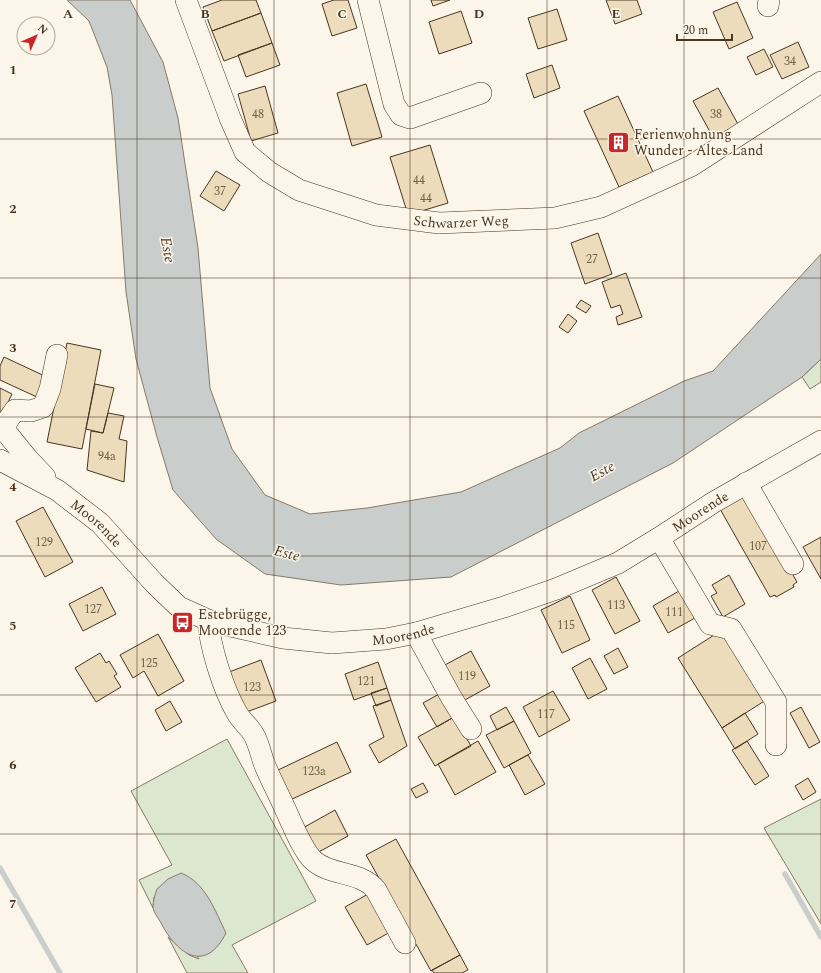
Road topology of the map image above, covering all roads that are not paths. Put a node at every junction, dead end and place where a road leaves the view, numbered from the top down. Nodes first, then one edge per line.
1 (186, 0) edge
2 (368, 0) edge
3 (821, 82) edge
4 (481, 93) dead end
5 (57, 355) dead end
6 (821, 441) edge
7 (0, 460) edge
8 (746, 484) junction
9 (58, 490) junction
10 (659, 538) junction
11 (793, 564) dead end
12 (208, 620) junction
13 (416, 633) junction
14 (471, 729) dead end
15 (776, 744) dead end
16 (405, 943) dead end

1 - 3 street, Schwarzer Weg
2 - 4 street
5 - 9 street
6 - 8 street, Moorende
7 - 9 street, Moorende
8 - 10 street, Moorende
8 - 11 street
9 - 12 street, Moorende
10 - 13 street, Moorende
10 - 15 street
12 - 13 street, Moorende
12 - 16 street
13 - 14 street

